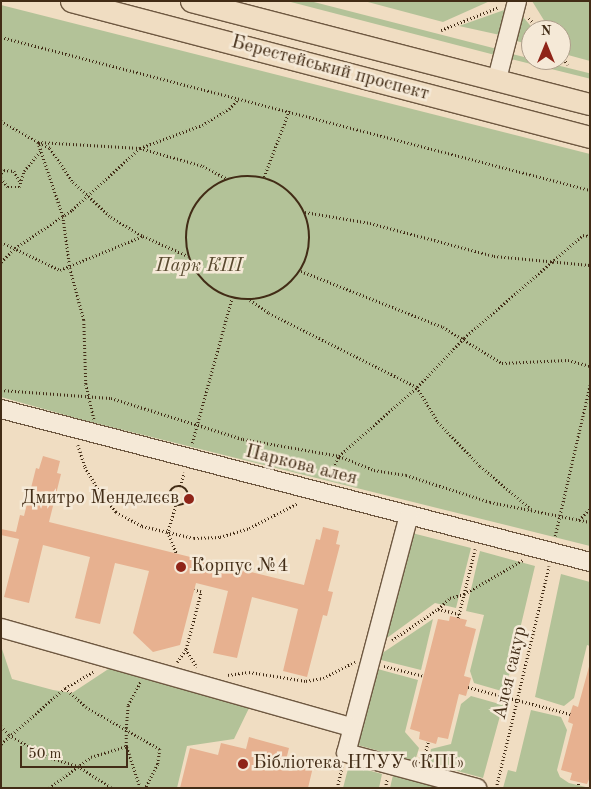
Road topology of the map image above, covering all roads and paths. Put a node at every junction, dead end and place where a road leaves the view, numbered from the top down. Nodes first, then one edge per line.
1 (71, 1) edge
2 (191, 1) edge
3 (517, 2) edge
4 (441, 30) dead end
5 (1, 36) edge
6 (497, 79) junction
7 (239, 98) junction
8 (590, 104) edge
9 (289, 111) junction
10 (1, 121) edge
11 (1, 125) edge
12 (8, 125) junction
13 (590, 137) edge
14 (38, 142) junction
15 (140, 148) junction
16 (41, 150) junction
17 (1, 173) edge
18 (264, 177) junction
19 (1, 178) edge
20 (227, 179) junction
21 (21, 183) junction
22 (590, 190) edge
23 (87, 196) junction
24 (305, 212) junction
25 (63, 216) junction
26 (143, 236) junction
27 (590, 236) edge
28 (1, 242) edge
29 (16, 248) junction
30 (188, 256) junction
31 (1, 262) edge
32 (551, 262) junction
33 (590, 265) edge
34 (70, 268) junction
35 (301, 271) junction
36 (232, 298) junction
37 (250, 300) junction
38 (464, 338) junction
39 (590, 366) edge
40 (590, 384) edge
41 (417, 387) junction
42 (1, 390) edge
43 (91, 396) junction
44 (1, 409) edge
45 (198, 424) junction
46 (90, 429) junction
47 (194, 437) dead end
48 (339, 456) junction
49 (317, 492) junction
50 (176, 506) junction
51 (590, 508) edge
52 (531, 510) junction
53 (409, 515) junction
54 (558, 518) junction
55 (579, 520) junction
56 (590, 522) edge
57 (168, 532) junction
58 (556, 532) dead end
59 (476, 545) dead end
60 (177, 554) dead end
61 (526, 558) dead end
62 (590, 562) edge
63 (549, 564) dead end
64 (194, 590) dead end
65 (464, 594) junction
66 (438, 609) junction
67 (459, 614) junction
68 (458, 618) dead end
69 (1, 628) edge
70 (388, 643) dead end
71 (120, 661) junction
72 (346, 666) dead end
73 (382, 666) dead end
74 (149, 669) junction
75 (222, 675) dead end
76 (424, 676) dead end
77 (468, 687) dead end
78 (65, 688) junction
79 (520, 701) junction
80 (570, 714) dead end
81 (1, 726) edge
82 (126, 728) junction
83 (352, 728) junction
84 (9, 735) junction
85 (1, 744) edge
86 (126, 746) junction
87 (346, 753) junction
88 (78, 766) junction
89 (579, 782) dead end
90 (386, 784) dead end
91 (49, 788) edge
92 (112, 788) edge
93 (140, 788) edge
94 (146, 788) edge
95 (336, 788) edge
96 (390, 788) edge
97 (477, 788) edge
98 (496, 788) edge
99 (577, 788) edge

1 - 13 main road, Берестейський проспект
2 - 6 main road, Берестейський проспект
3 - 4 path
3 - 6 street
5 - 7 path
6 - 8 main road, Берестейський проспект
7 - 9 path
7 - 15 path
9 - 18 path
9 - 22 path
10 - 12 path
11 - 12 path
12 - 14 path
14 - 15 path
14 - 16 path
14 - 23 path
15 - 20 path
15 - 23 path
16 - 21 path
16 - 25 path
17 - 21 path
18 - 20 path
18 - 24 path
19 - 21 path
20 - 30 path
23 - 25 path
23 - 26 path
24 - 32 path
24 - 35 path
25 - 29 path
25 - 34 path
26 - 30 path
26 - 34 path
27 - 32 path
28 - 29 path
29 - 31 path
29 - 34 path
30 - 36 path
32 - 33 path
32 - 38 path
34 - 43 path
35 - 37 path
35 - 38 path
36 - 37 path
36 - 45 path
37 - 41 path
38 - 39 path
38 - 41 path
40 - 54 path
41 - 48 path
41 - 52 path
42 - 43 path
43 - 45 path
43 - 46 path
44 - 46 street, Паркова алея
45 - 47 path
45 - 48 path
46 - 49 street, Паркова алея
46 - 57 path
48 - 49 path
48 - 52 path
49 - 53 street, Паркова алея
49 - 57 path
50 - 50 path
50 - 57 path
51 - 55 path
52 - 54 path
53 - 62 street, Паркова алея
53 - 83 street
54 - 55 path
54 - 58 path
55 - 56 path
57 - 60 path
59 - 65 path
61 - 65 path
63 - 79 path, Алея сакур
64 - 74 path
65 - 66 path
65 - 67 path
66 - 67 path
66 - 70 path
67 - 68 path
69 - 71 street
71 - 74 street
71 - 78 path
72 - 75 path
73 - 76 path
74 - 82 path
74 - 83 street
77 - 79 path
78 - 82 path
78 - 84 path
79 - 80 path
79 - 98 path, Алея сакур
81 - 84 path
82 - 86 path
82 - 94 path
83 - 87 street
84 - 85 path
84 - 88 path
86 - 88 path
86 - 93 path
87 - 95 path
87 - 97 street
88 - 91 path
88 - 92 path
89 - 99 path
90 - 96 path

